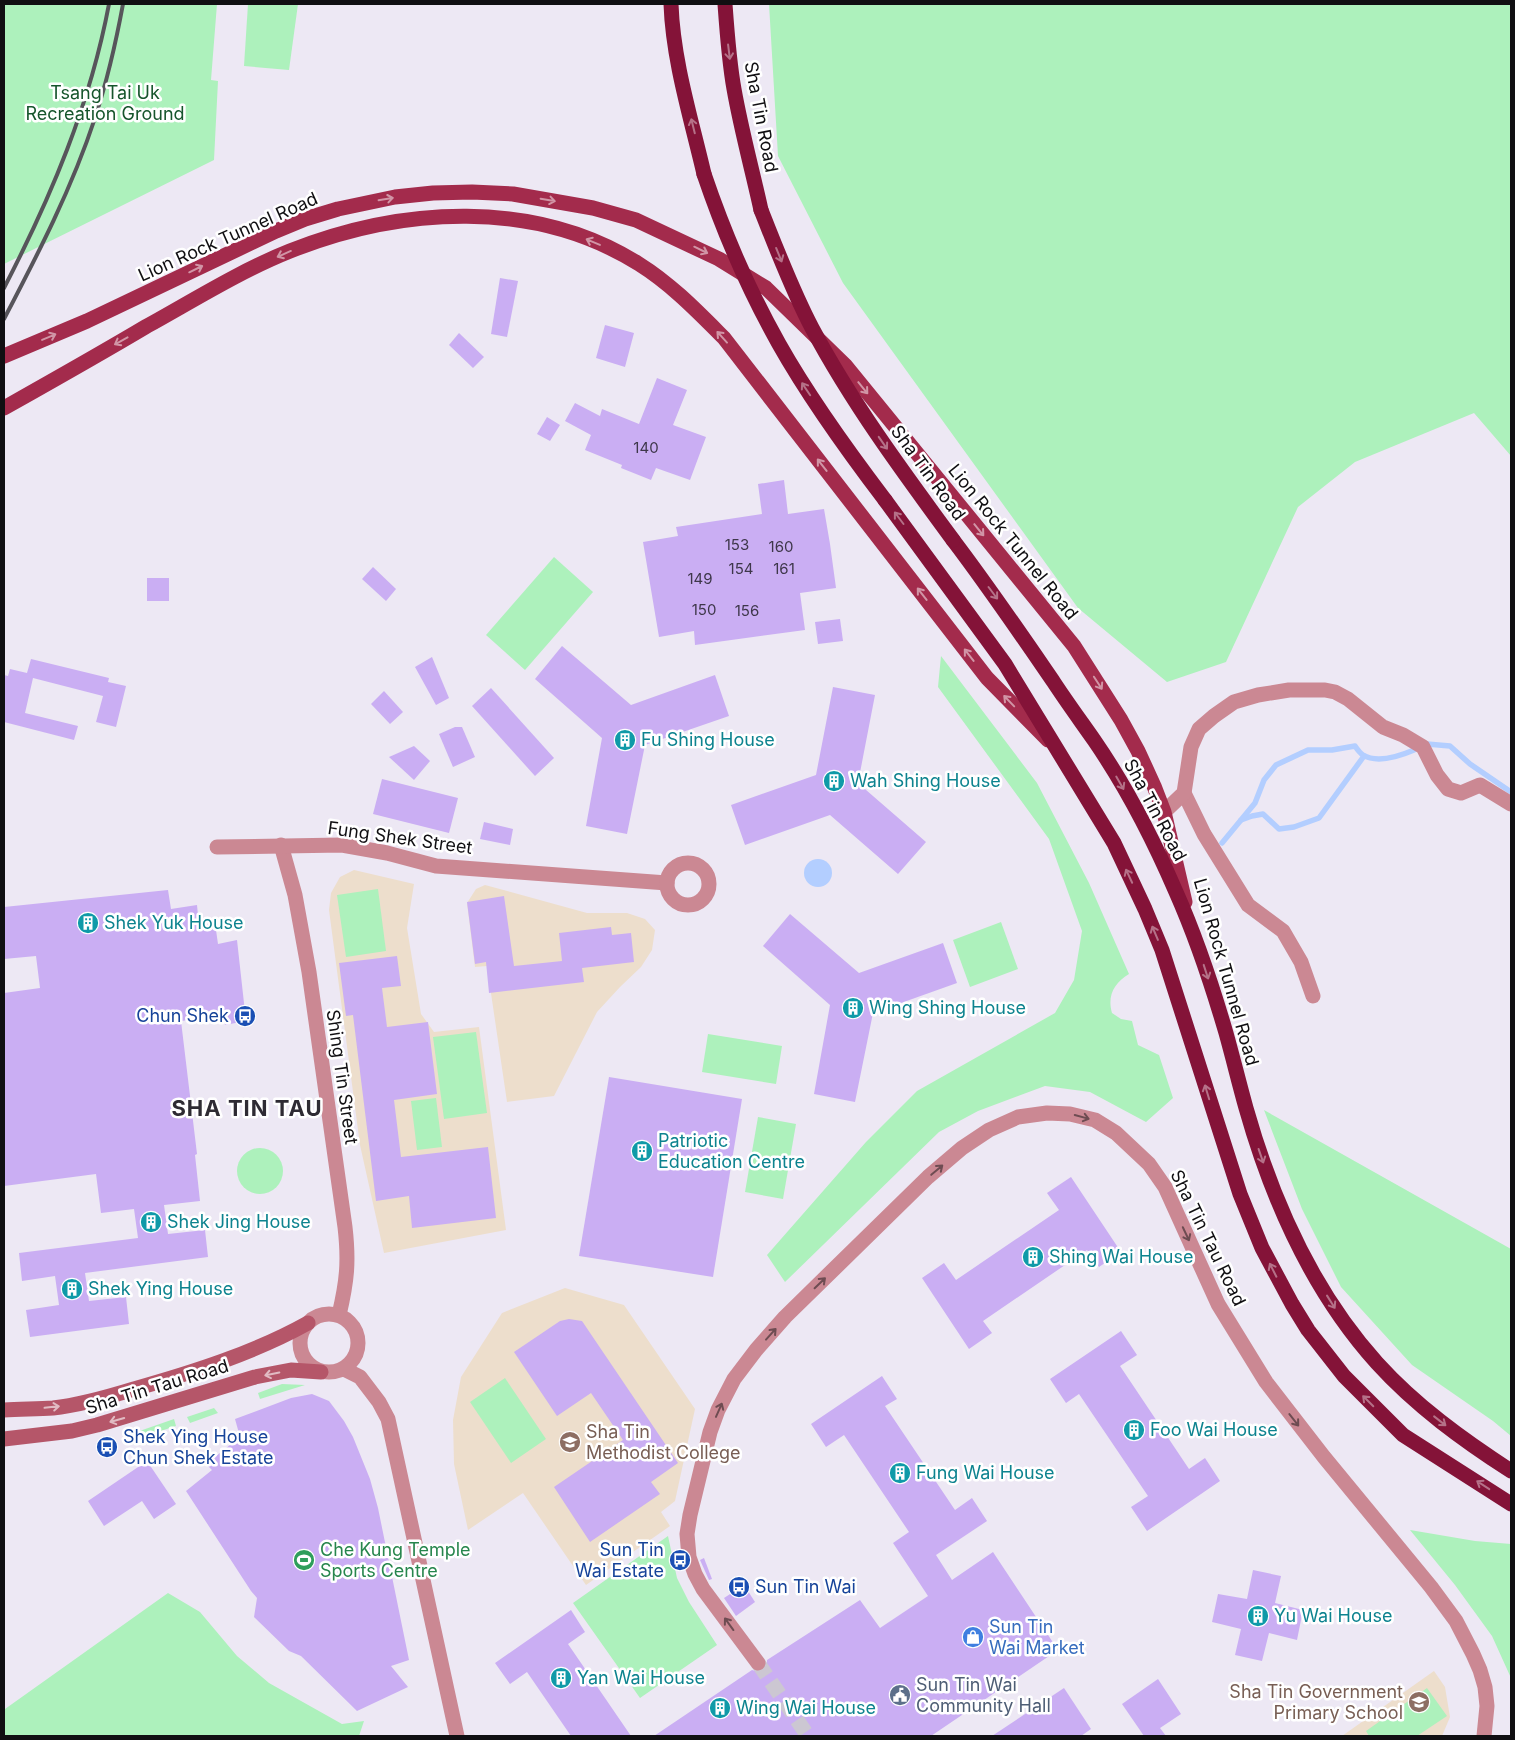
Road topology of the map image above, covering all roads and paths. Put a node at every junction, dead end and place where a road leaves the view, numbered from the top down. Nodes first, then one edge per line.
1 (671, 4) edge
2 (725, 4) edge
3 (4, 356) edge
4 (4, 408) edge
5 (1056, 749) junction
6 (1184, 793) junction
7 (1511, 804) edge
8 (1164, 812) junction
9 (282, 845) junction
10 (218, 847) dead end
11 (667, 883) dead end
12 (1190, 926) junction
13 (1313, 996) dead end
14 (338, 1315) junction
15 (308, 1323) junction
16 (344, 1369) junction
17 (321, 1372) junction
18 (4, 1410) edge
19 (4, 1439) edge
20 (1511, 1471) edge
21 (1511, 1504) edge
22 (758, 1663) tunnel mouth
23 (457, 1736) edge
24 (1484, 1736) edge

5 -> 1 highway, bridge
2 -> 12 highway, Sha Tin Road, bridge
3 -> 8 main road, Lion Rock Tunnel Road
5 -> 4 main road
21 -> 5 highway
6 - 7 street
6 - 8 street
6 - 13 street
8 - 12 main road, Lion Rock Tunnel Road
9 - 10 street, Fung Shek Street
9 - 11 street, Fung Shek Street
9 - 14 street, Shing Tin Street
12 -> 20 highway, Lion Rock Tunnel Road
14 - 15 street, Sha Tin Tau Road
14 - 16 street
15 - 17 street
18 -> 15 street, Sha Tin Tau Road
16 - 17 street, Sha Tin Tau Road
16 - 23 street
17 -> 19 street, Sha Tin Tau Road
22 -> 24 street, Sha Tin Tau Road

